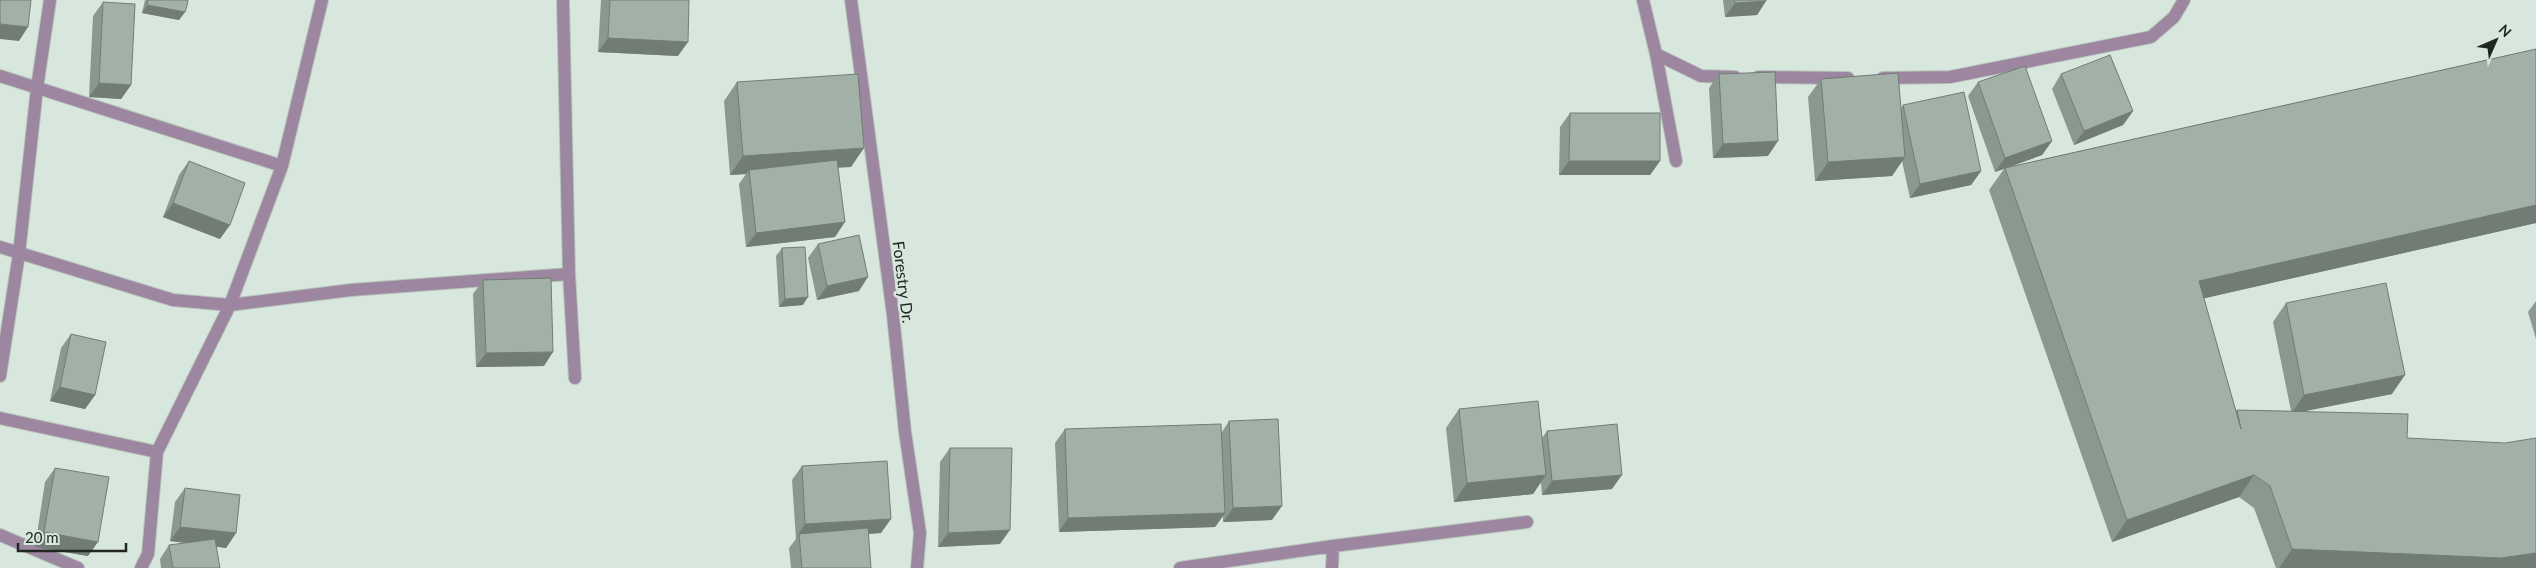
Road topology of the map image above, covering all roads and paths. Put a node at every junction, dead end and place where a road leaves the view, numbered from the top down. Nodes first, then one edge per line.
1 (50, 0) edge
2 (322, 0) edge
3 (563, 0) edge
4 (851, 0) edge
5 (1643, 0) edge
6 (2184, 0) edge
7 (1656, 54) junction
8 (0, 76) edge
9 (37, 88) junction
10 (1676, 161) dead end
11 (282, 166) junction
12 (0, 248) edge
13 (20, 254) junction
14 (569, 274) junction
15 (230, 305) junction
16 (0, 376) edge
17 (575, 378) dead end
18 (0, 418) edge
19 (157, 452) junction
20 (1527, 522) dead end
21 (0, 535) edge
22 (1333, 546) junction
23 (78, 568) edge
24 (142, 568) edge
25 (917, 568) edge
26 (1180, 568) edge
27 (1332, 568) edge

1 - 9 street
2 - 11 street
3 - 14 street
4 - 25 street, Forestry Dr.
5 - 7 street
6 - 7 street
7 - 10 street
8 - 9 street
9 - 11 street
9 - 13 street
11 - 15 street
12 - 13 street
13 - 15 street
13 - 16 street
14 - 15 street
14 - 17 street
15 - 19 street
18 - 19 street
19 - 24 street
20 - 22 street
21 - 23 street
22 - 26 street
22 - 27 street

